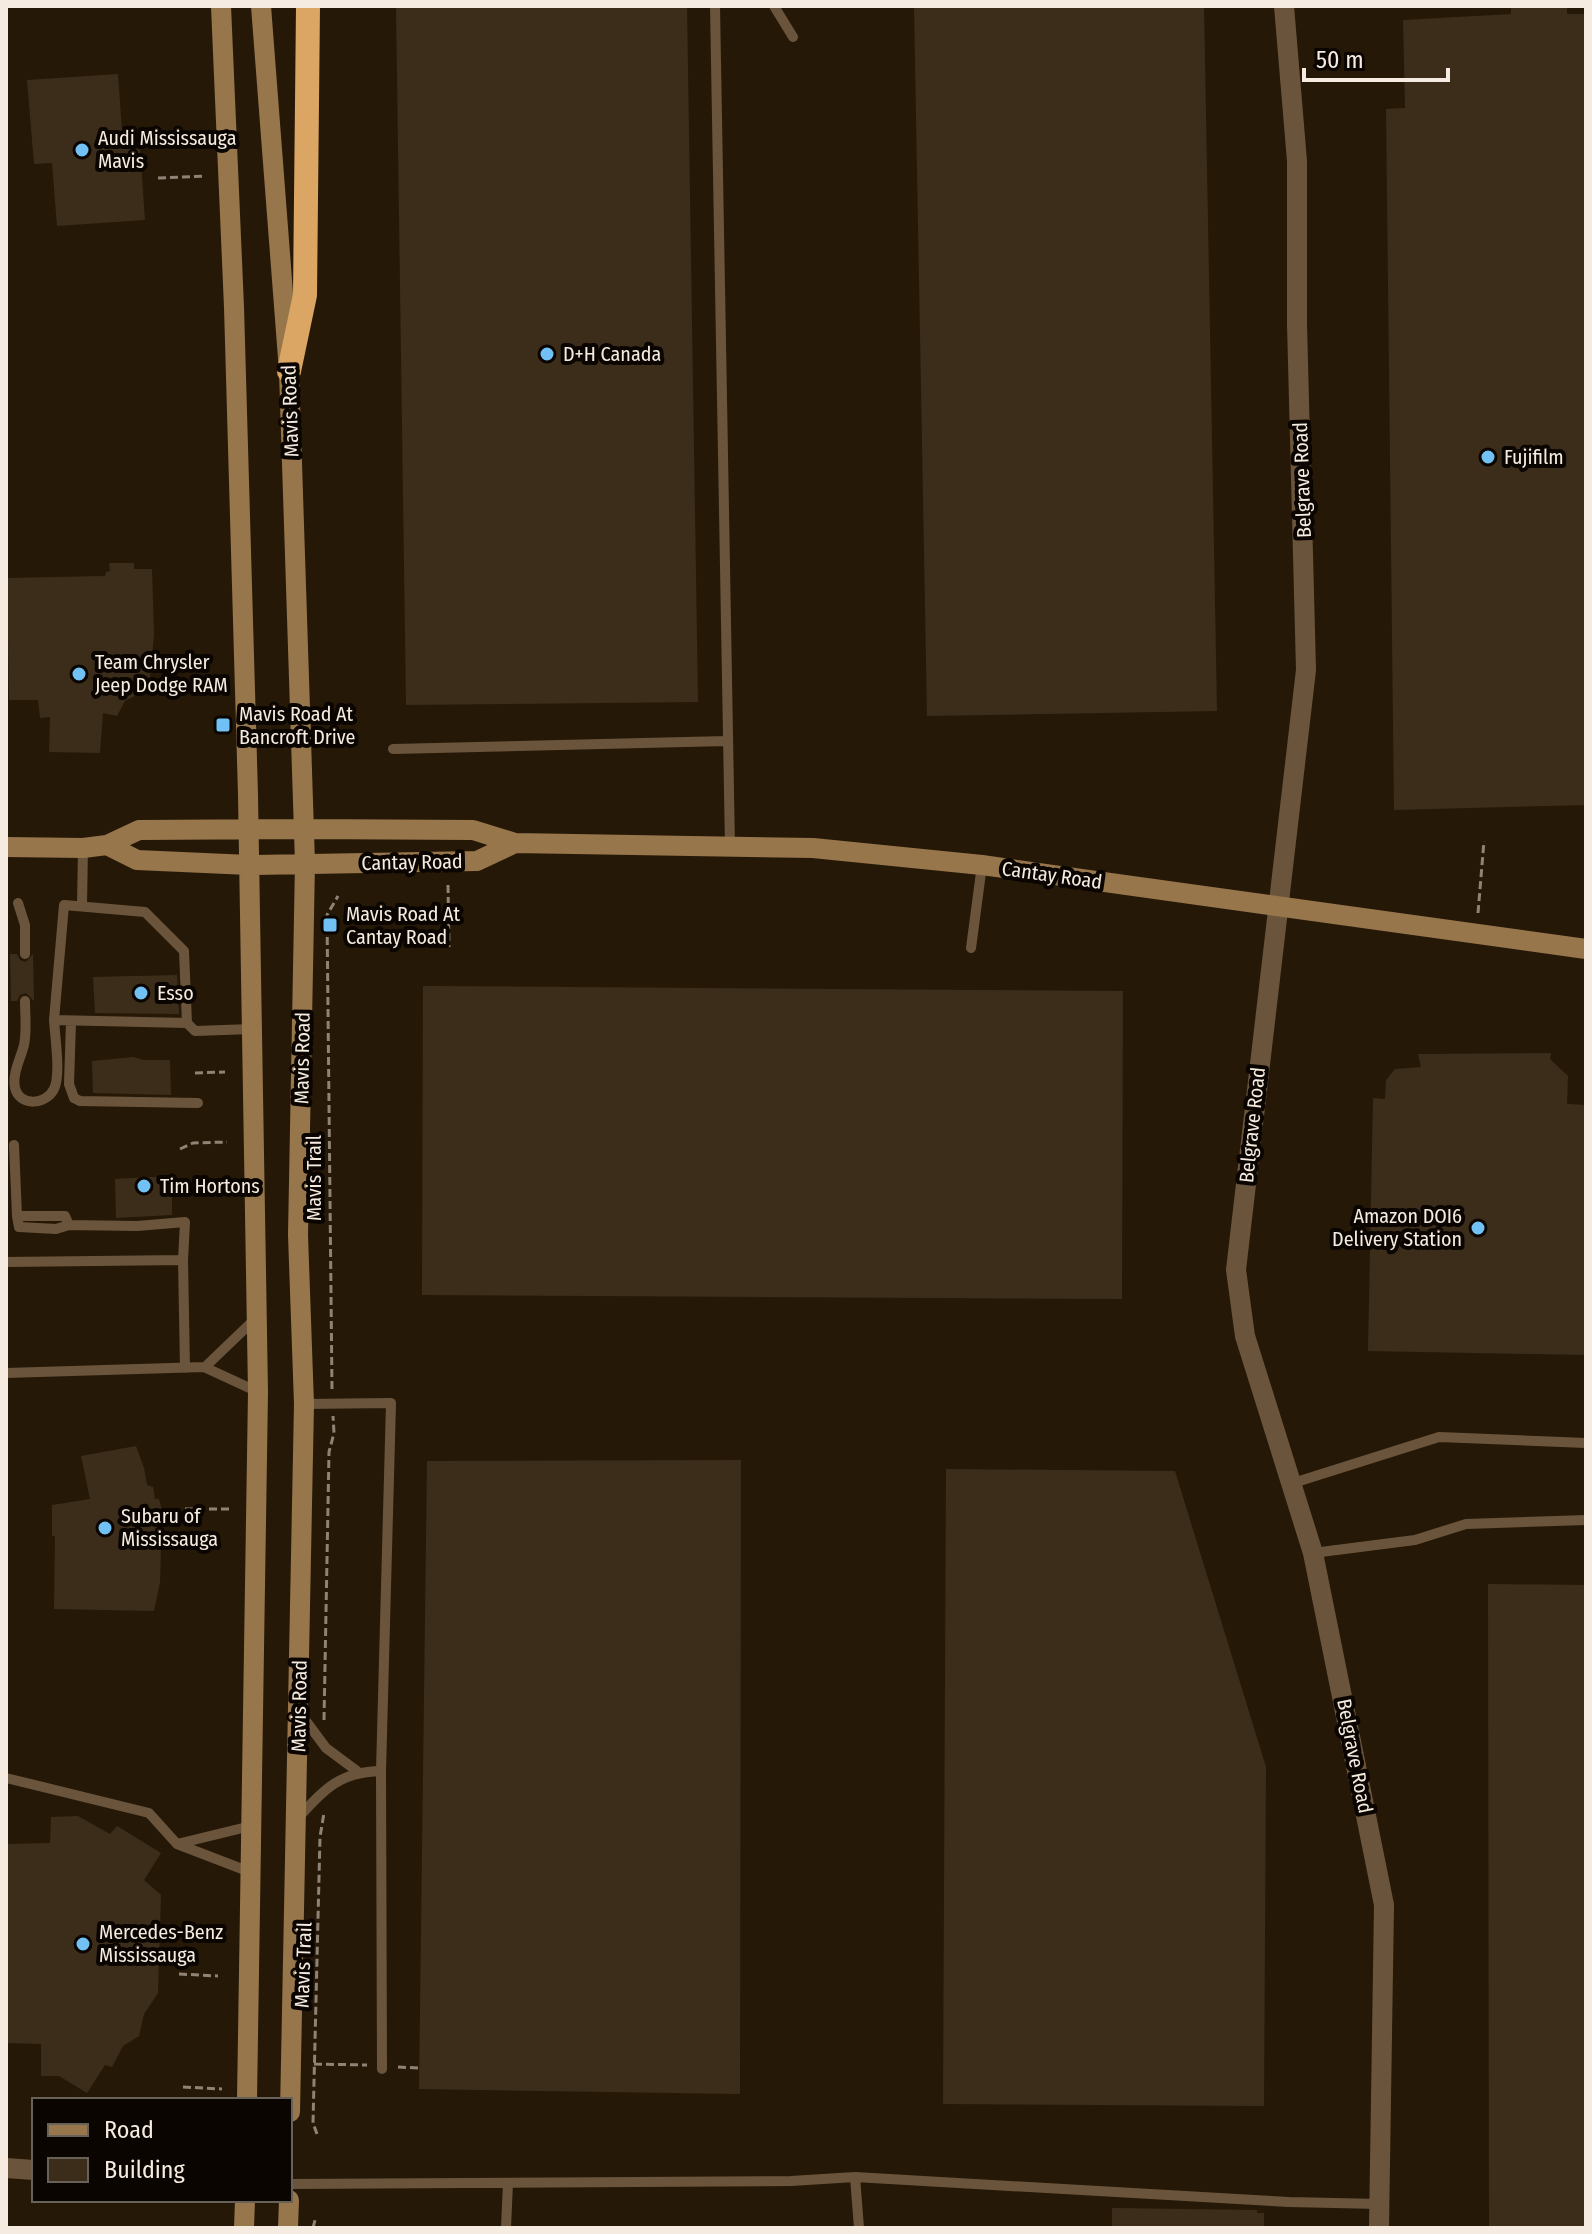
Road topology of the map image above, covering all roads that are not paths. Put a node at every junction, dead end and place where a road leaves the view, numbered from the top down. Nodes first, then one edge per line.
1 (221, 6) edge
2 (261, 6) edge
3 (308, 6) edge
4 (715, 6) edge
5 (774, 6) edge
6 (1284, 6) edge
7 (793, 37) dead end
8 (289, 371) junction
9 (727, 741) junction
10 (393, 749) dead end
11 (304, 829) junction
12 (249, 831) junction
13 (515, 843) junction
14 (107, 845) junction
15 (6, 847) edge
16 (730, 847) junction
17 (83, 848) junction
18 (305, 863) junction
19 (249, 865) junction
20 (982, 865) junction
21 (18, 903) dead end
22 (82, 906) junction
23 (1276, 907) junction
24 (971, 948) dead end
25 (1586, 949) edge
26 (25, 954) dead end
27 (25, 1001) dead end
28 (54, 1020) junction
29 (71, 1022) junction
30 (187, 1023) junction
31 (252, 1029) junction
32 (198, 1103) dead end
33 (14, 1145) dead end
34 (183, 1260) junction
35 (6, 1262) edge
36 (257, 1317) junction
37 (205, 1367) junction
38 (185, 1368) junction
39 (6, 1373) edge
40 (258, 1392) junction
41 (304, 1404) junction
42 (1586, 1443) edge
43 (1290, 1484) junction
44 (1586, 1520) edge
45 (1313, 1553) junction
46 (299, 1713) junction
47 (357, 1771) junction
48 (381, 1771) junction
49 (6, 1778) edge
50 (297, 1819) junction
51 (251, 1826) junction
52 (177, 1844) junction
53 (250, 1872) junction
54 (382, 2069) dead end
55 (247, 2098) edge
56 (290, 2098) edge
57 (6, 2168) edge
58 (32, 2170) edge
59 (855, 2177) junction
60 (508, 2183) junction
61 (292, 2184) edge
62 (245, 2202) edge
63 (289, 2202) edge
64 (1380, 2204) junction
65 (244, 2228) edge
66 (288, 2228) edge
67 (506, 2228) edge
68 (859, 2228) edge
69 (1379, 2228) edge

1 - 12 main road
2 - 8 main road, Mavis Road
3 - 8 highway
4 - 9 lane
5 - 7 lane
6 - 23 street, Belgrave Road
8 - 11 main road, Mavis Road
9 - 10 lane
9 - 16 lane
11 - 12 main road, Cantay Road
11 - 13 main road, Cantay Road
11 - 18 main road, Mavis Road
12 - 14 main road, Cantay Road
12 - 19 main road
13 - 16 main road, Cantay Road
13 - 18 main road, Cantay Road
14 - 17 main road
14 - 19 main road, Cantay Road
15 - 17 main road
16 - 20 main road, Cantay Road
17 - 22 lane
18 - 19 main road, Cantay Road
18 - 41 main road, Mavis Road
19 - 31 main road
20 - 23 main road, Cantay Road
20 - 24 lane
21 - 26 lane
22 - 28 lane
22 - 30 lane
23 - 25 main road, Cantay Road
23 - 43 street, Belgrave Road
27 - 28 lane
28 - 29 lane
29 - 30 lane
29 - 32 lane
30 - 31 lane
31 - 36 main road
33 - 34 lane
34 - 35 lane
34 - 38 lane
36 - 37 lane
36 - 40 main road
37 - 38 lane
37 - 40 lane
38 - 39 lane
40 - 51 main road
41 - 46 main road, Mavis Road
41 - 48 lane
42 - 43 lane
43 - 45 street, Belgrave Road
44 - 45 lane
45 - 64 street, Belgrave Road
46 - 47 lane
46 - 50 main road, Mavis Road
47 - 48 lane
47 - 50 lane
48 - 54 lane
49 - 52 lane
50 - 56 main road, Mavis Road
51 - 52 lane
51 - 53 main road
52 - 53 lane
53 - 55 main road
57 - 58 street
59 - 60 lane
59 - 64 lane
59 - 68 lane
60 - 61 lane
60 - 67 lane
62 - 65 main road
63 - 66 main road
64 - 69 street, Belgrave Road

